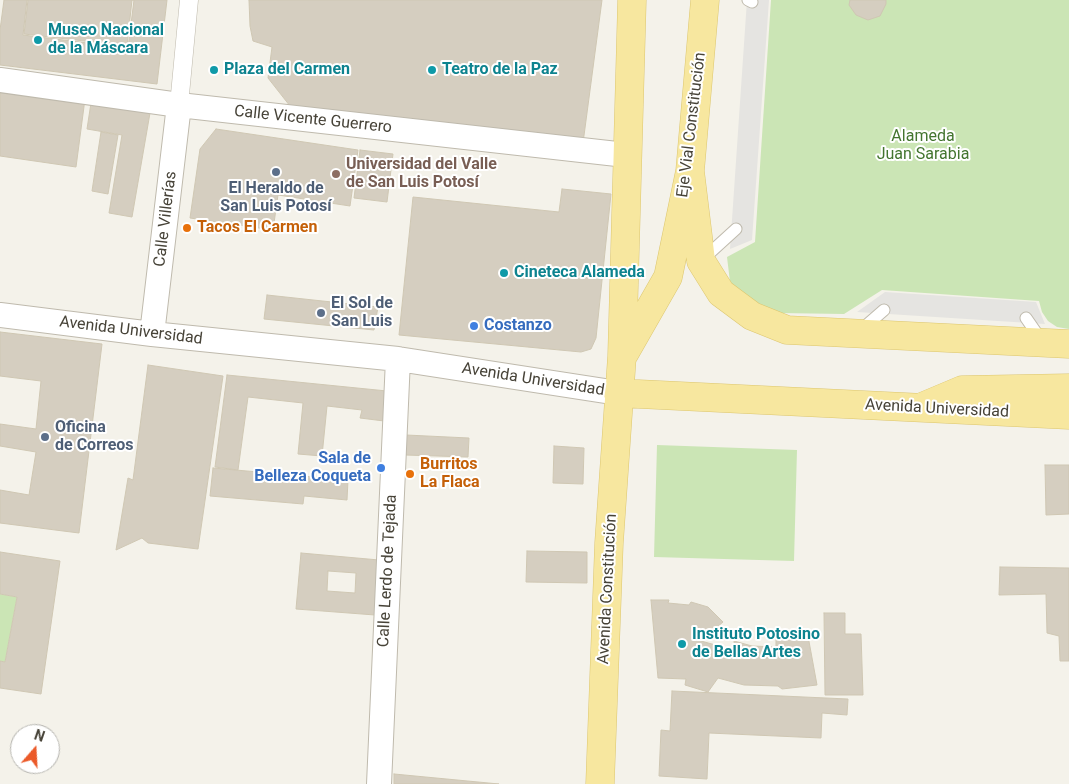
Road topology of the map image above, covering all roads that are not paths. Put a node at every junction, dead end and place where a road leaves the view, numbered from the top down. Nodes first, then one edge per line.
1 (189, 0) edge
2 (632, 0) edge
3 (705, 0) edge
4 (0, 80) edge
5 (179, 104) junction
6 (626, 155) junction
7 (690, 171) junction
8 (736, 229) dead end
9 (701, 261) junction
10 (884, 310) dead end
11 (0, 315) edge
12 (1026, 318) dead end
13 (858, 333) junction
14 (152, 334) junction
15 (1056, 344) edge
16 (622, 356) junction
17 (398, 359) junction
18 (1069, 388) edge
19 (618, 393) junction
20 (916, 409) junction
21 (1069, 415) edge
22 (379, 784) edge
23 (600, 784) edge

1 - 5 street
2 - 6 main road, Eje Vial Constitución
3 - 7 main road, Eje Vial Constitución
4 - 5 street, Calle Vicente Guerrero
5 - 6 street, Calle Vicente Guerrero
5 - 14 street, Calle Villerías
6 - 16 main road, Eje Vial Constitución
7 - 9 main road
7 - 16 main road, Eje Vial Constitución
8 - 9 lane
9 - 13 main road
10 - 13 lane
11 - 14 street, Avenida Universidad
12 - 15 lane
13 - 15 main road
14 - 17 street, Avenida Universidad
16 - 19 main road, Eje Vial Constitución
17 - 19 street, Avenida Universidad
17 - 22 street, Calle Lerdo de Tejada
18 - 20 main road
19 - 20 main road, Avenida Universidad
19 - 23 main road, Avenida Constitución
20 - 21 main road, Avenida Universidad

